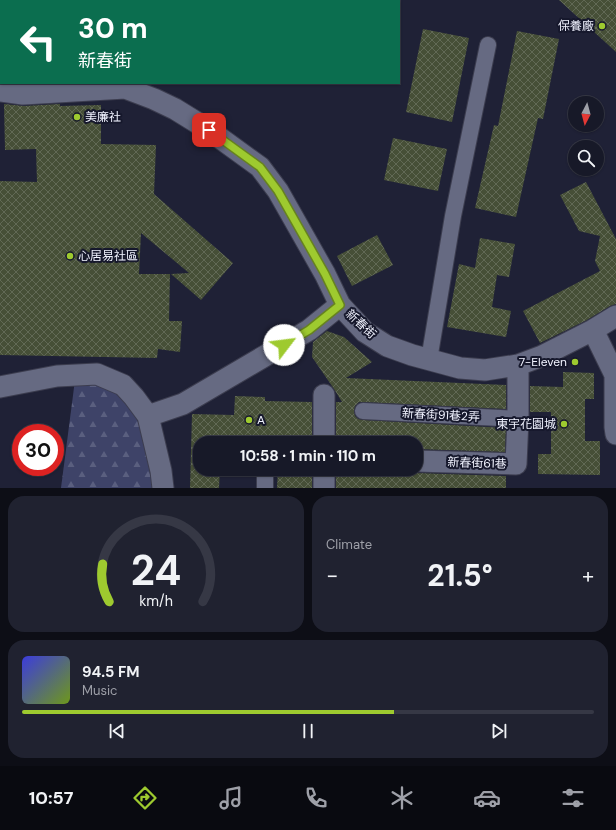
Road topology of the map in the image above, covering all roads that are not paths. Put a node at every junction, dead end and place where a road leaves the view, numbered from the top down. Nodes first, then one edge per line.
1 (488, 45) dead end
2 (127, 86) edge
3 (0, 91) edge
4 (340, 305) junction
5 (616, 316) edge
6 (593, 330) junction
7 (429, 360) junction
8 (518, 365) junction
9 (0, 387) edge
10 (324, 395) dead end
11 (363, 411) dead end
12 (148, 416) junction
13 (518, 419) junction
14 (616, 434) edge
15 (324, 436) edge
16 (423, 461) edge
17 (265, 476) edge
18 (324, 476) edge
19 (163, 488) edge
20 (265, 488) edge
21 (324, 488) edge

1 - 7 street
2 - 3 street, 新春街
2 - 4 street, 新春街
4 - 7 street, 新春街
4 - 12 street
5 - 6 street, 新春街
6 - 8 street, 新春街
6 - 14 street
7 - 8 street, 新春街
8 - 13 street
9 - 12 street
10 - 15 street
11 - 13 street, 新春街91巷2弄
12 - 19 street
13 - 16 street, 新春街61巷
17 - 20 street
18 - 21 street

